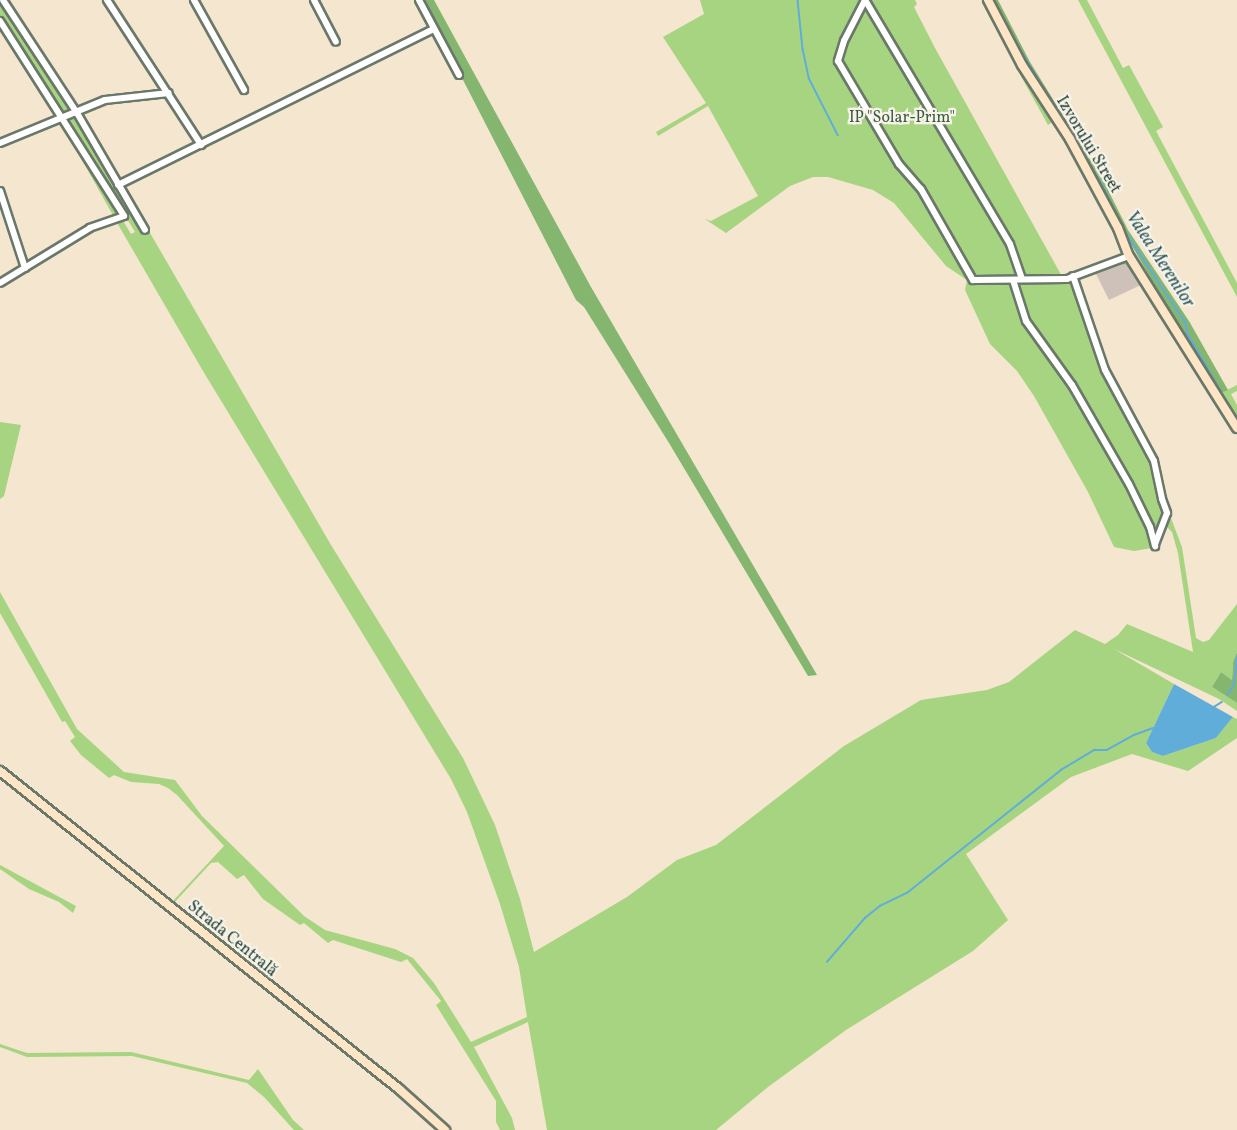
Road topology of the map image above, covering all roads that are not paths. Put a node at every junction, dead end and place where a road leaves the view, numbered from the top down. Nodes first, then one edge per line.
1 (3, 0) edge
2 (107, 0) edge
3 (194, 0) edge
4 (314, 0) edge
5 (419, 0) edge
6 (988, 0) edge
7 (0, 21) edge
8 (434, 29) junction
9 (336, 42) dead end
10 (459, 75) dead end
11 (244, 90) dead end
12 (169, 93) junction
13 (77, 113) junction
14 (63, 118) junction
15 (0, 143) edge
16 (201, 145) junction
17 (118, 185) junction
18 (0, 191) edge
19 (145, 230) dead end
20 (1129, 255) junction
21 (26, 268) junction
22 (1073, 276) junction
23 (1022, 279) junction
24 (1013, 280) junction
25 (0, 283) edge
26 (1237, 428) edge
27 (0, 771) edge
28 (445, 1130) edge

1 - 13 street
2 - 12 street
3 - 11 street
4 - 9 street
5 - 8 street
6 - 20 street, Izvorului Street
7 - 14 street
8 - 10 street
8 - 16 street
12 - 13 street
12 - 16 street
13 - 14 street
13 - 17 street
14 - 15 street
14 - 21 street
16 - 17 street
17 - 19 street
18 - 21 street
20 - 22 street
20 - 26 street, Izvorului Street
21 - 25 street
22 - 23 street
22 - 24 street
23 - 24 street
23 - 24 street
27 - 28 street, Strada Centrală

